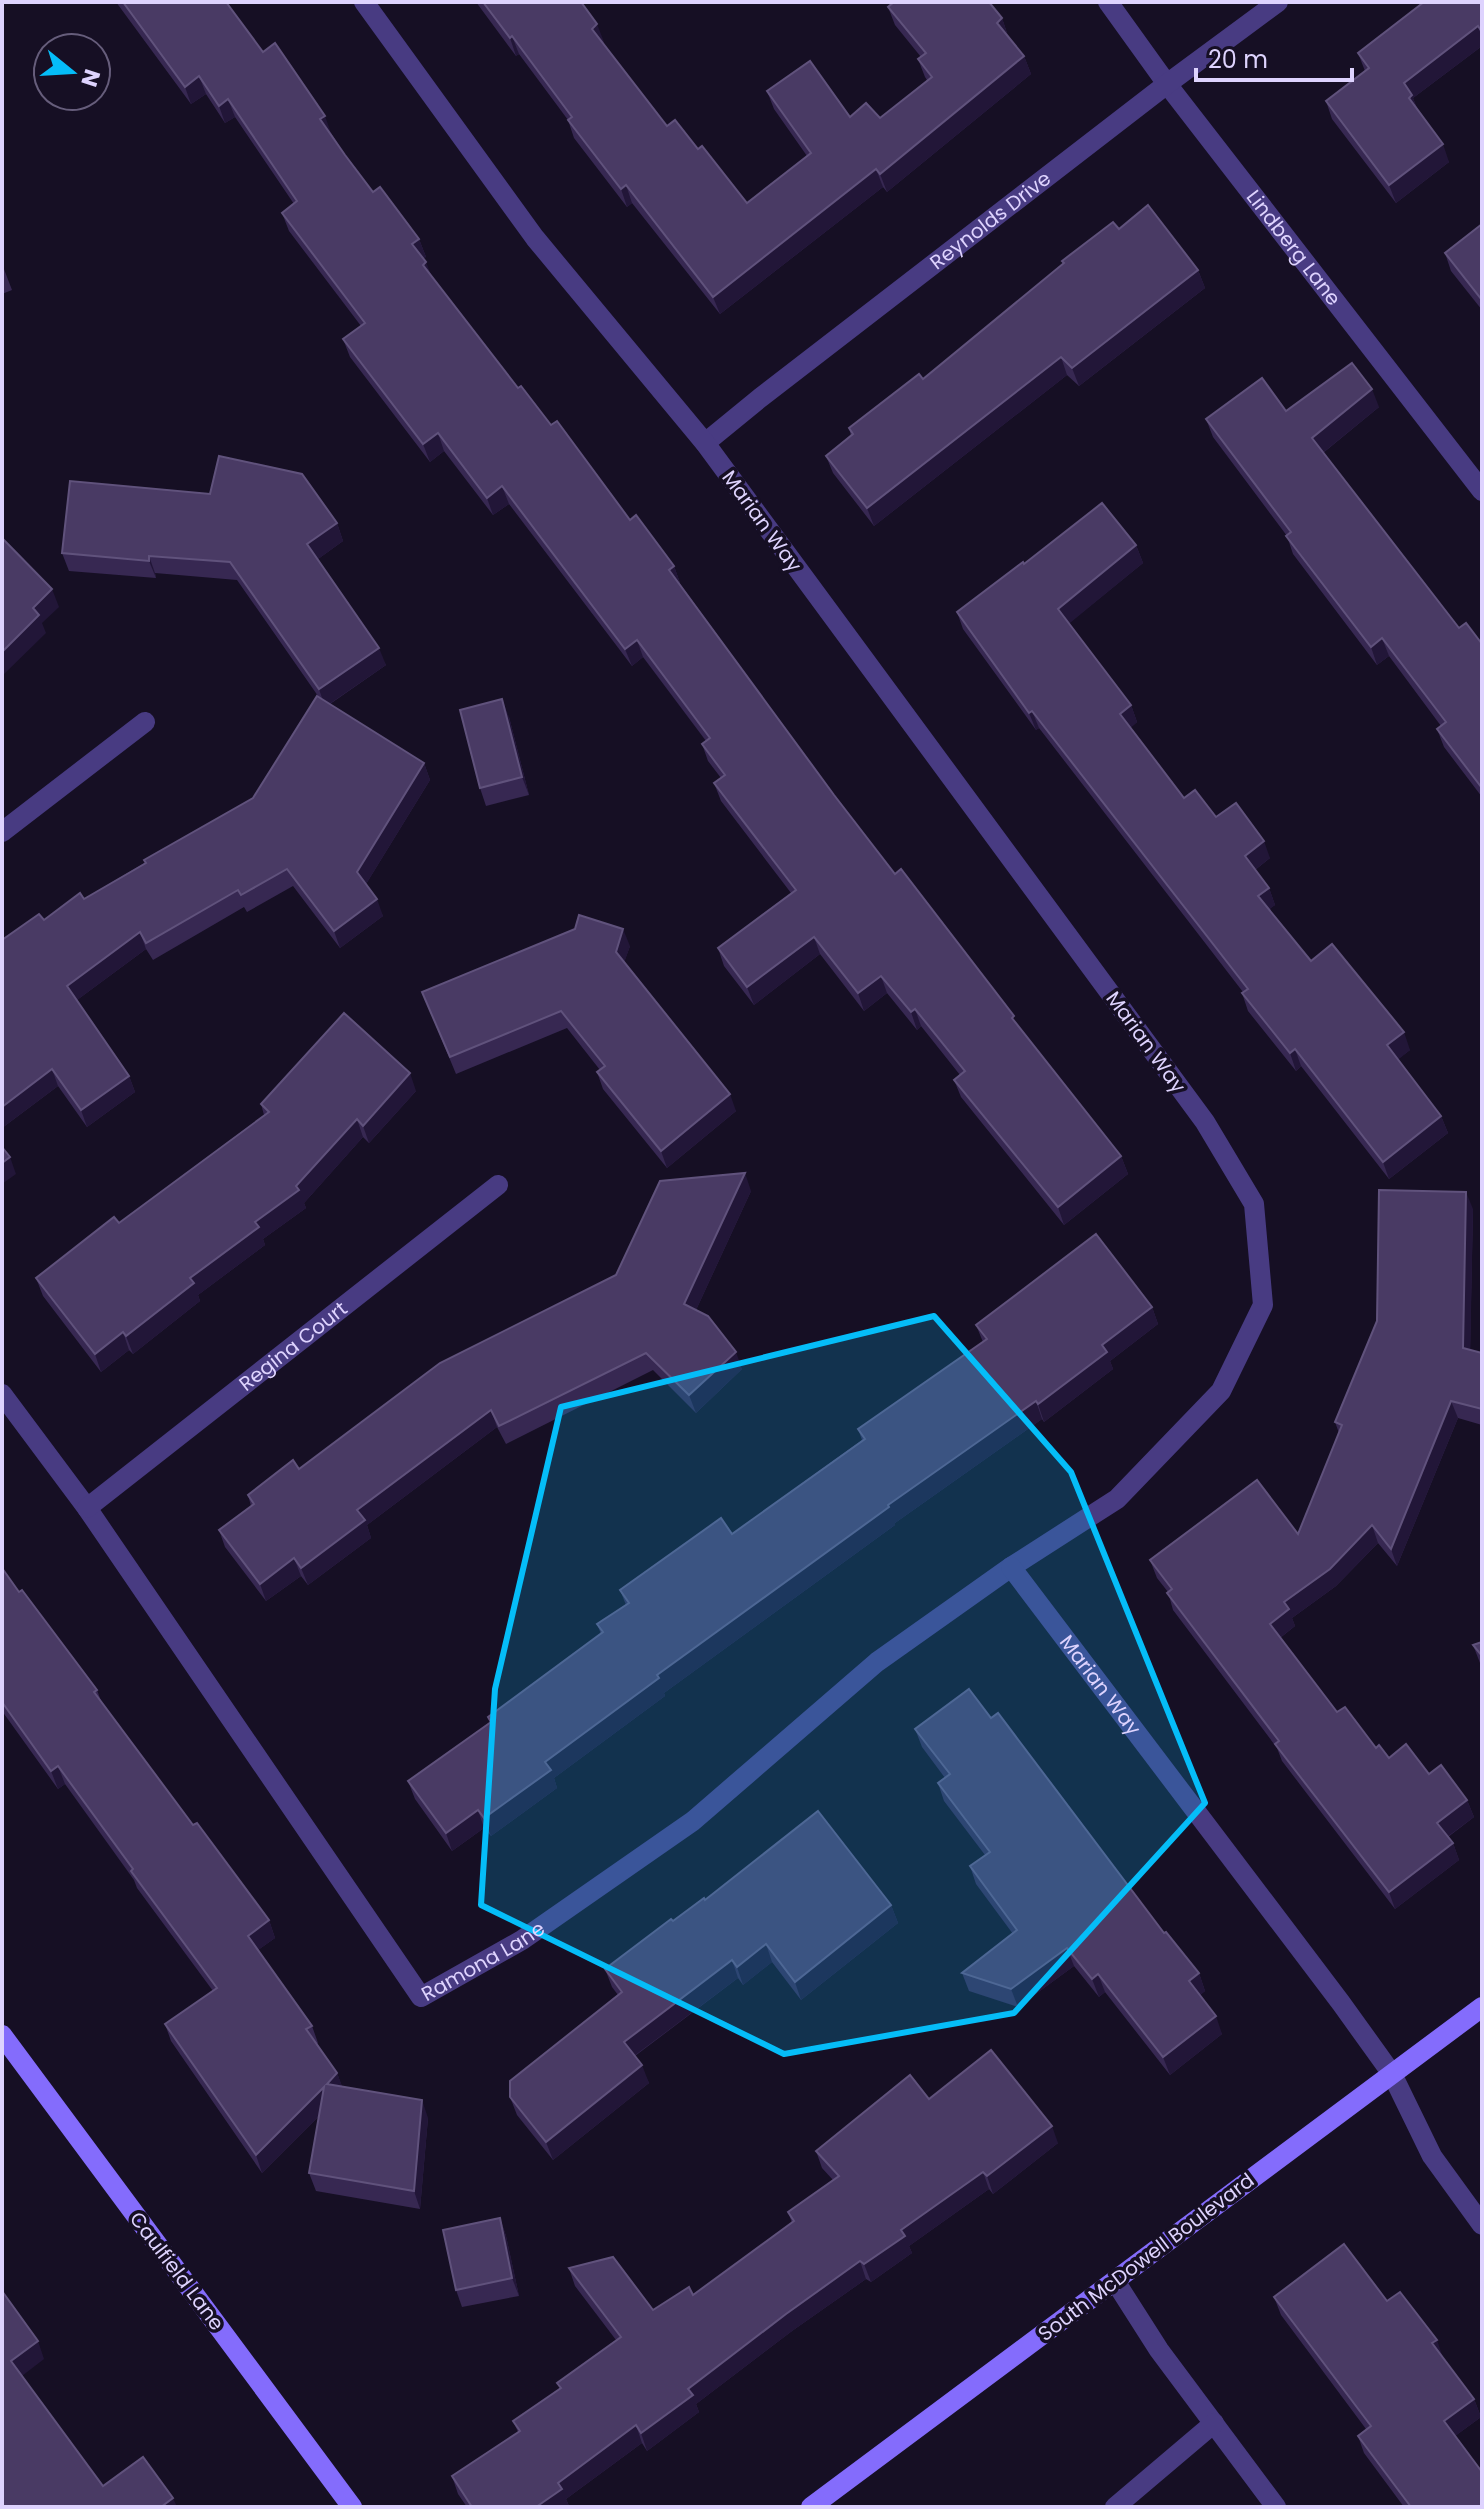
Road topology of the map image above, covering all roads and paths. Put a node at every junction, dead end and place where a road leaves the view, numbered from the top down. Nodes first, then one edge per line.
1 (364, 2) edge
2 (1108, 2) edge
3 (1278, 2) edge
4 (1167, 84) junction
5 (705, 443) junction
6 (1482, 491) edge
7 (145, 722) dead end
8 (2, 832) edge
9 (498, 1185) dead end
10 (2, 1394) edge
11 (87, 1508) junction
12 (1011, 1567) junction
13 (1482, 2007) edge
14 (2, 2035) edge
15 (1392, 2074) junction
16 (1482, 2225) edge
17 (1115, 2281) junction
18 (1214, 2423) junction
19 (352, 2507) edge
20 (811, 2507) edge
21 (1115, 2507) edge
22 (1276, 2507) edge

1 - 5 street, Marian Way
2 - 4 street, Lindberg Lane
3 - 4 street, Reynolds Drive
4 - 5 street, Reynolds Drive
4 - 6 street, Lindberg Lane
5 - 12 street, Marian Way
7 - 8 street
9 - 11 street, Regina Court
10 - 11 street, Ramona Lane
11 - 12 street, Ramona Lane
12 - 15 street, Marian Way
13 - 15 main road, South McDowell Boulevard
14 - 19 main road, Caulfield Lane
15 - 16 street, Marian Way
15 - 17 main road, South McDowell Boulevard
17 - 18 street
17 - 20 main road, South McDowell Boulevard
18 - 21 street
18 - 22 street

